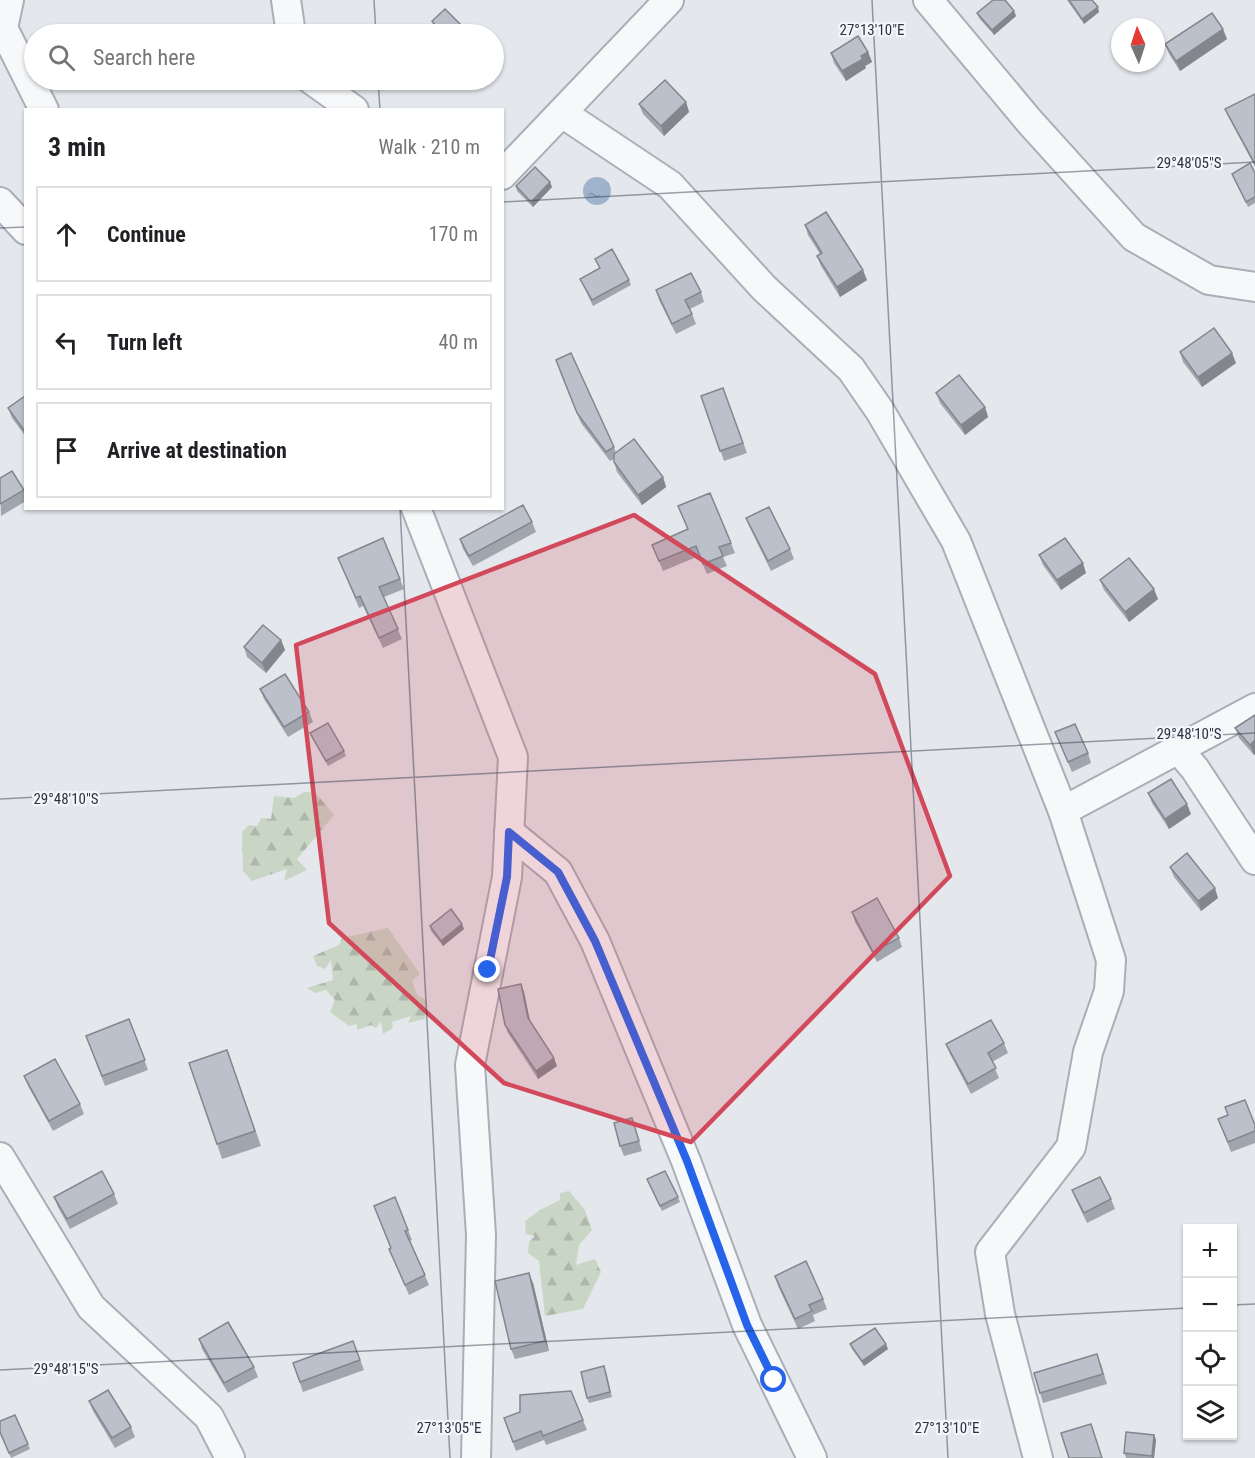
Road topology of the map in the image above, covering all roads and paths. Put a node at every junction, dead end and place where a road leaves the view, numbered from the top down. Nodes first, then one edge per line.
1 (9, 0) edge
2 (286, 0) edge
3 (669, 0) edge
4 (928, 0) edge
5 (290, 24) edge
6 (24, 70) edge
7 (34, 90) edge
8 (326, 90) edge
9 (43, 108) edge
10 (351, 108) edge
11 (562, 112) junction
12 (504, 173) edge
13 (0, 202) edge
14 (24, 228) edge
15 (1255, 287) edge
16 (417, 510) edge
17 (1255, 708) edge
18 (1179, 750) junction
19 (1064, 811) junction
20 (509, 832) junction
21 (1255, 860) edge
22 (0, 1157) edge
23 (230, 1458) edge
24 (476, 1458) edge
25 (812, 1458) edge
26 (1038, 1458) edge

1 - 6 street
2 - 5 street
3 - 11 street
4 - 15 street
7 - 9 street
8 - 10 street
11 - 12 street
11 - 19 street
13 - 14 street
16 - 20 street
17 - 18 street
18 - 19 street
18 - 21 street
19 - 26 street
20 - 24 street
20 - 25 street
22 - 23 street

